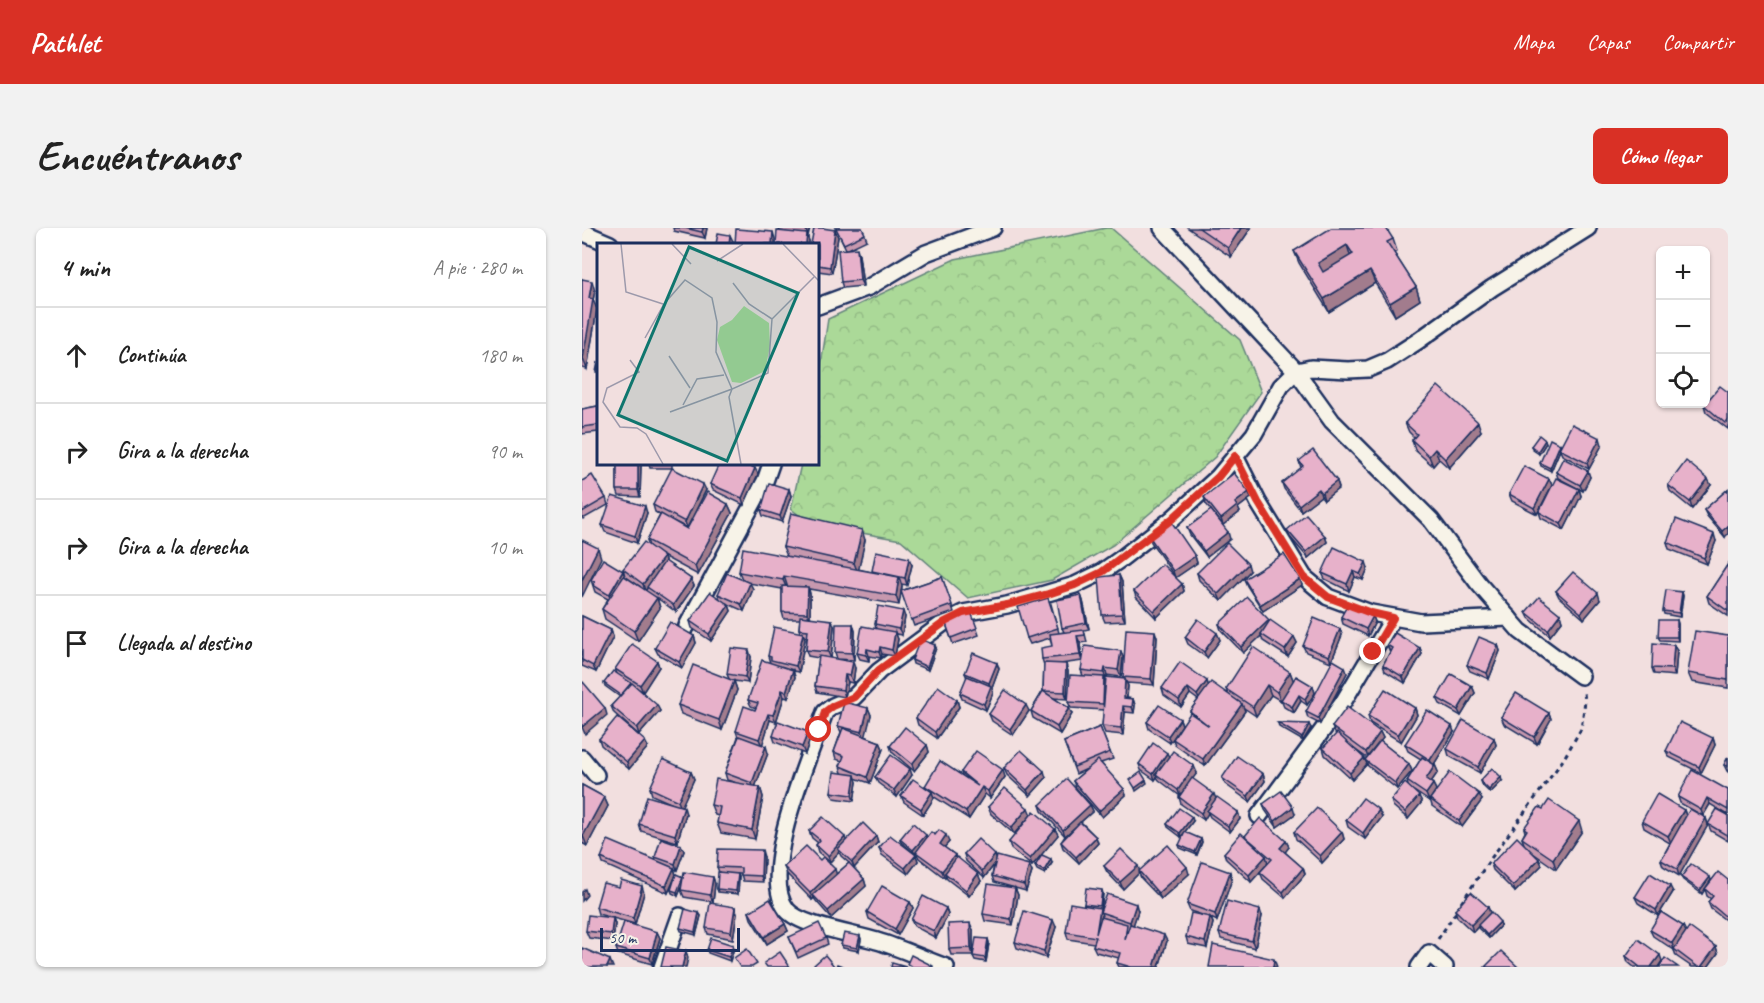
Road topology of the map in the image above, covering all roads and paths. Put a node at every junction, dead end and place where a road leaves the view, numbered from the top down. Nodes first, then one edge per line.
1 (993, 228) edge
2 (1162, 228) edge
3 (1588, 228) edge
4 (582, 231) edge
5 (608, 243) edge
6 (819, 306) edge
7 (1296, 371) junction
8 (1235, 456) junction
9 (771, 465) edge
10 (1393, 618) junction
11 (1509, 618) junction
12 (687, 626) dead end
13 (1581, 676) joint
14 (582, 758) edge
15 (596, 775) dead end
16 (1259, 816) edge
17 (680, 916) dead end
18 (1429, 953) junction
19 (662, 967) edge
20 (946, 967) edge
21 (1419, 967) edge
22 (1445, 967) edge

1 - 6 street
2 - 7 street
3 - 7 street
4 - 5 street
7 - 8 street
7 - 11 street
8 - 10 street
8 - 20 street
9 - 12 street
10 - 11 street
10 - 16 street
11 - 13 street
13 - 18 path
14 - 15 street
17 - 19 street
18 - 21 street
18 - 22 street

